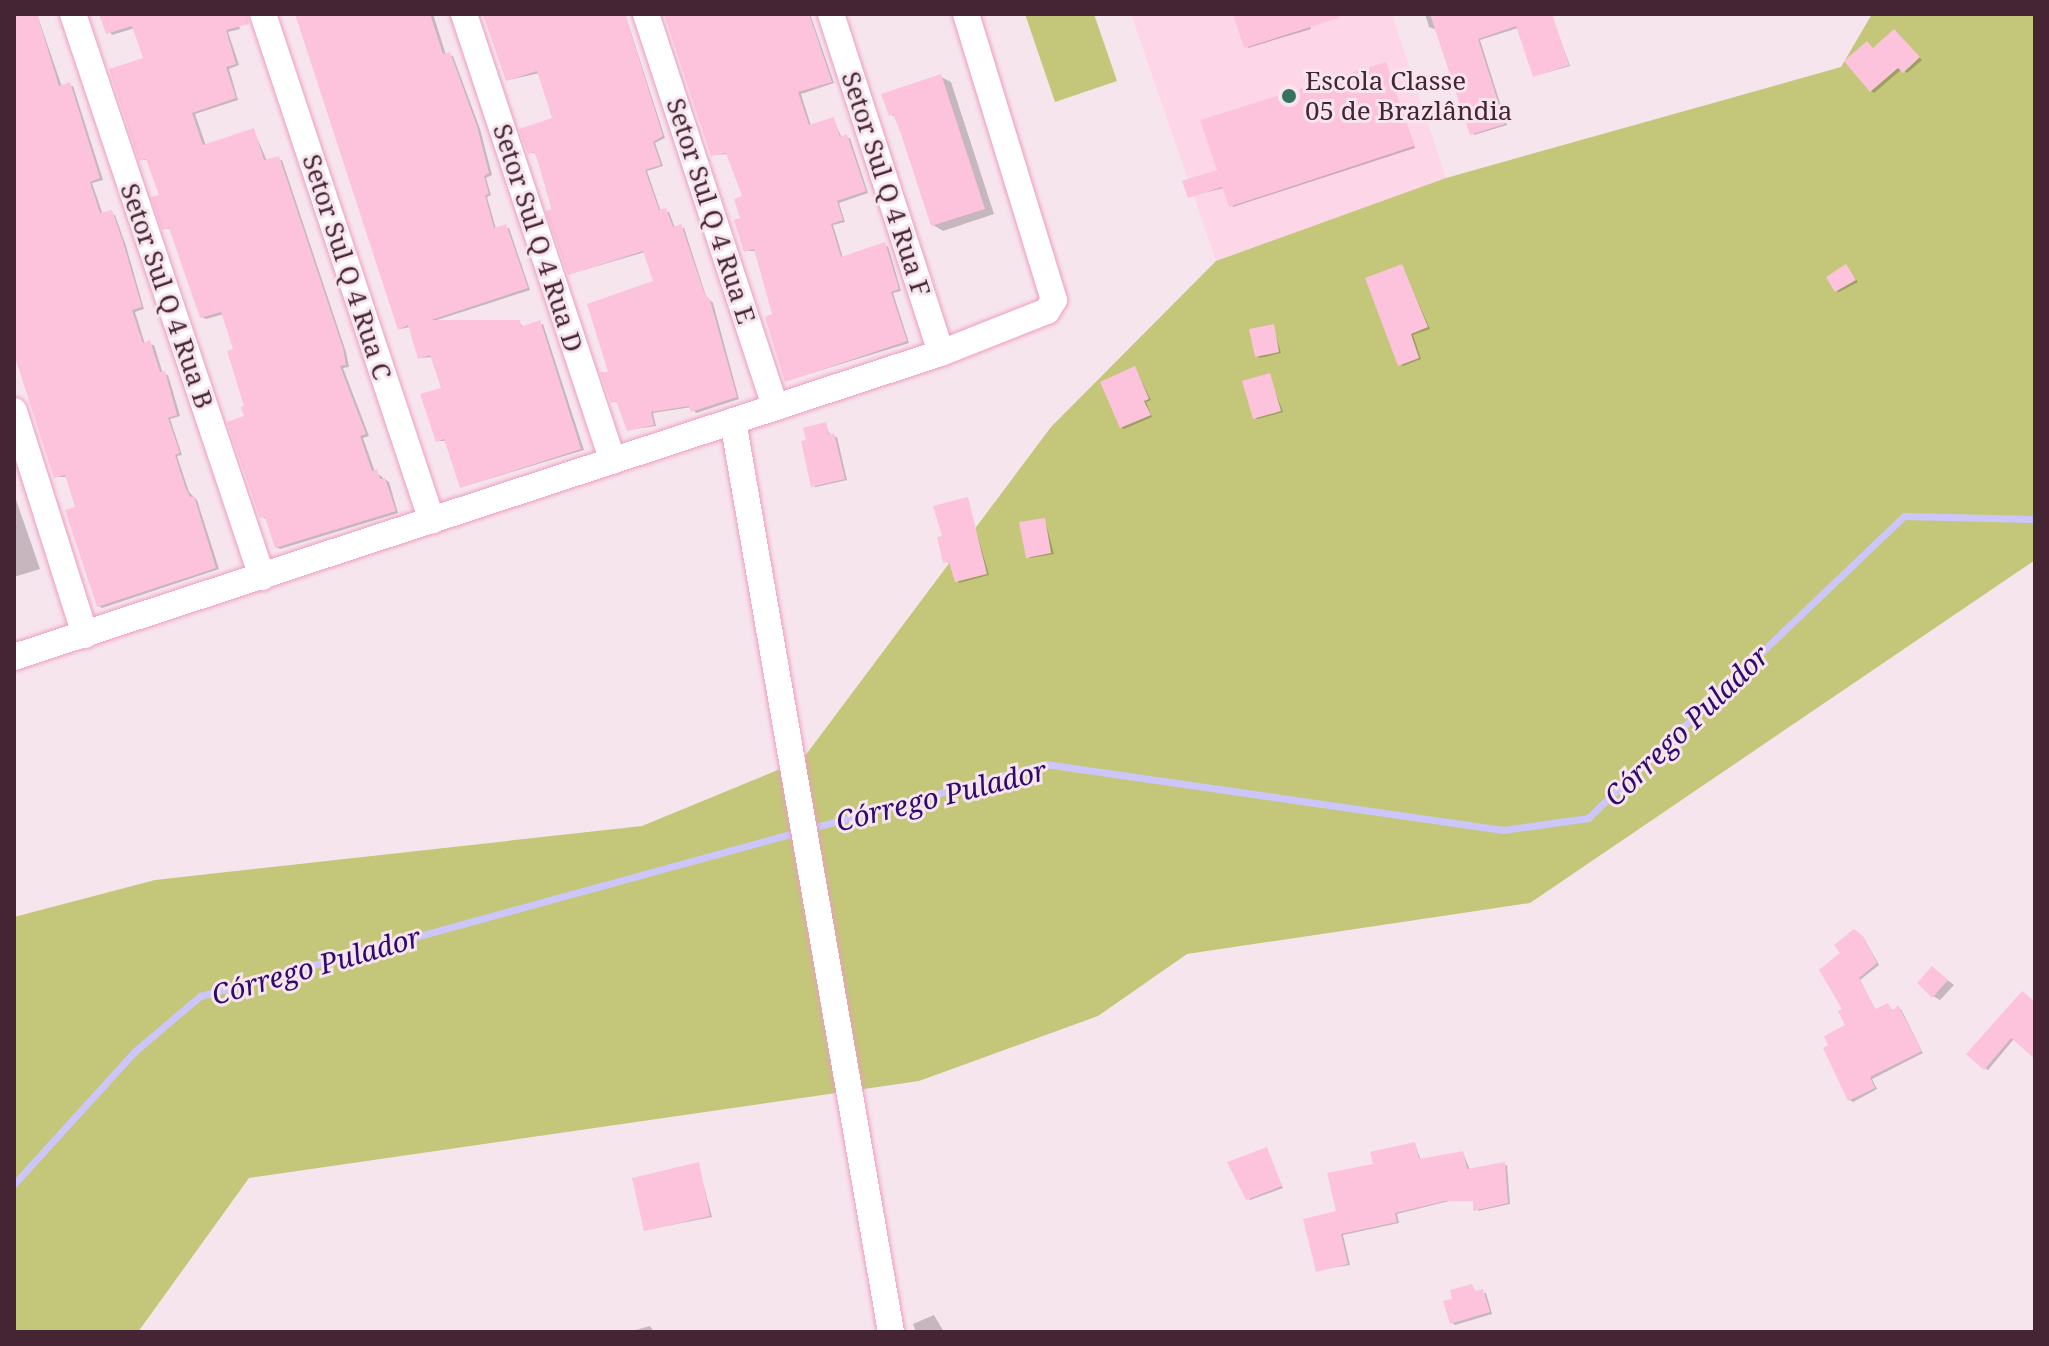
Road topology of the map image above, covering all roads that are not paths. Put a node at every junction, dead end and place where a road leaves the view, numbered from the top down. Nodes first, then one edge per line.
1 (73, 14) edge
2 (263, 14) edge
3 (464, 14) edge
4 (646, 14) edge
5 (831, 14) edge
6 (966, 14) edge
7 (941, 353) junction
8 (775, 407) junction
9 (14, 411) edge
10 (733, 421) junction
11 (613, 461) junction
12 (432, 521) junction
13 (262, 577) junction
14 (85, 635) junction
15 (14, 657) edge
16 (891, 1332) edge

1 - 13 street, Setor Sul Q 4 Rua B
2 - 12 street, Setor Sul Q 4 Rua C
3 - 11 street, Setor Sul Q 4 Rua D
4 - 8 street, Setor Sul Q 4 Rua E
5 - 7 street, Setor Sul Q 4 Rua F
6 - 7 street
7 - 8 street
8 - 10 street
9 - 14 street
10 - 11 street
10 - 16 street
11 - 12 street
12 - 13 street
13 - 14 street
14 - 15 street

